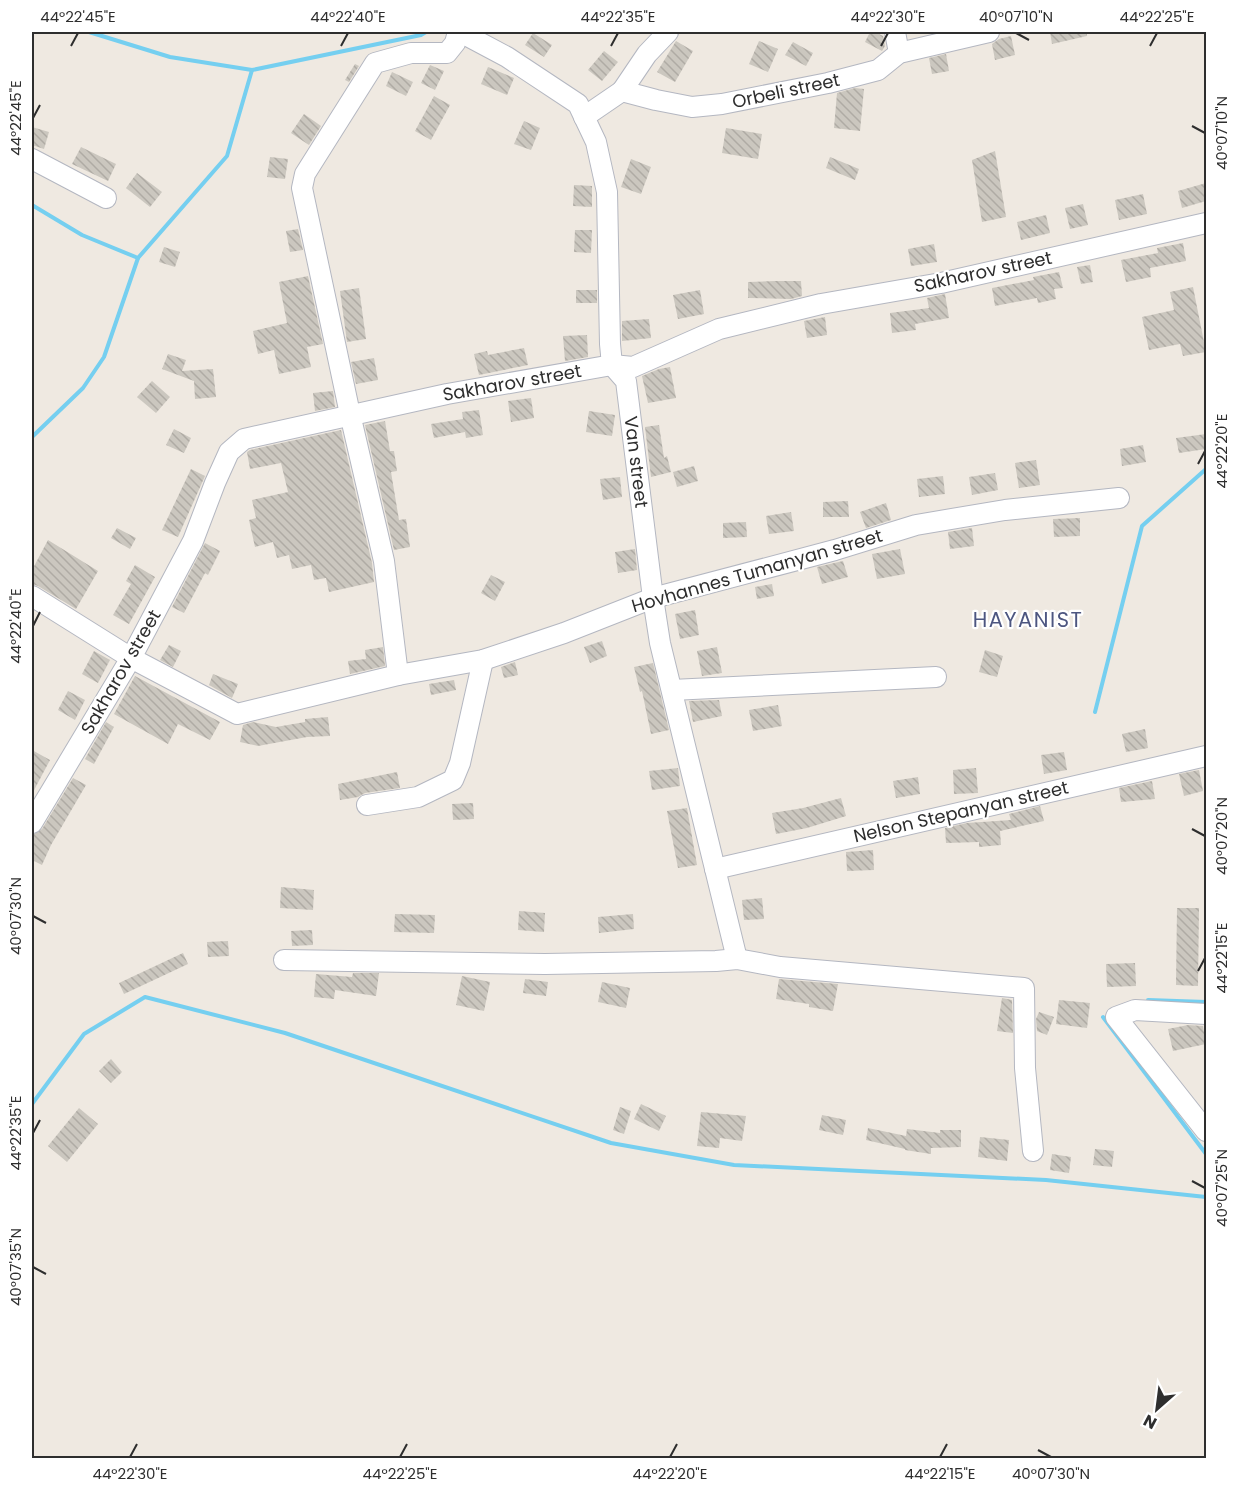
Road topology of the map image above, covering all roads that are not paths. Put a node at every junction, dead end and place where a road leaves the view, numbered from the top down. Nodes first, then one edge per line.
1 (459, 32) edge
2 (668, 32) edge
3 (895, 32) edge
4 (989, 32) edge
5 (899, 53) junction
6 (622, 91) junction
7 (584, 117) junction
8 (32, 159) edge
9 (105, 198) dead end
10 (1206, 223) edge
11 (612, 365) junction
12 (350, 414) junction
13 (1119, 498) dead end
14 (32, 596) edge
15 (653, 598) junction
16 (131, 658) junction
17 (483, 660) junction
18 (398, 675) junction
19 (936, 677) dead end
20 (672, 690) junction
21 (1206, 756) edge
22 (38, 798) edge
23 (367, 805) dead end
24 (32, 823) edge
25 (716, 869) junction
26 (737, 959) junction
27 (284, 960) dead end
28 (1206, 1014) edge
29 (1206, 1131) edge
30 (1033, 1151) dead end

1 - 7 street, Van street
1 - 12 street
2 - 6 street
3 - 5 street
4 - 5 street, Orbeli street
5 - 6 street, Orbeli street
6 - 7 street
7 - 11 street, Van street
8 - 9 street
10 - 11 street, Sakharov street
11 - 12 street, Sakharov street
11 - 15 street, Van street
12 - 16 street, Sakharov street
12 - 18 street
13 - 15 street, Hovhannes Tumanyan street
14 - 16 street, Hovhannes Tumanyan street
15 - 17 street, Hovhannes Tumanyan street
15 - 20 street, Van street
16 - 18 street, Hovhannes Tumanyan street
16 - 22 street, Sakharov street
17 - 18 street, Hovhannes Tumanyan street
17 - 23 street
19 - 20 street
20 - 25 street, Van street
21 - 25 street, Nelson Stepanyan street
22 - 24 street, Sakharov street
25 - 26 street, Van street
26 - 27 street
26 - 30 street
28 - 29 street

